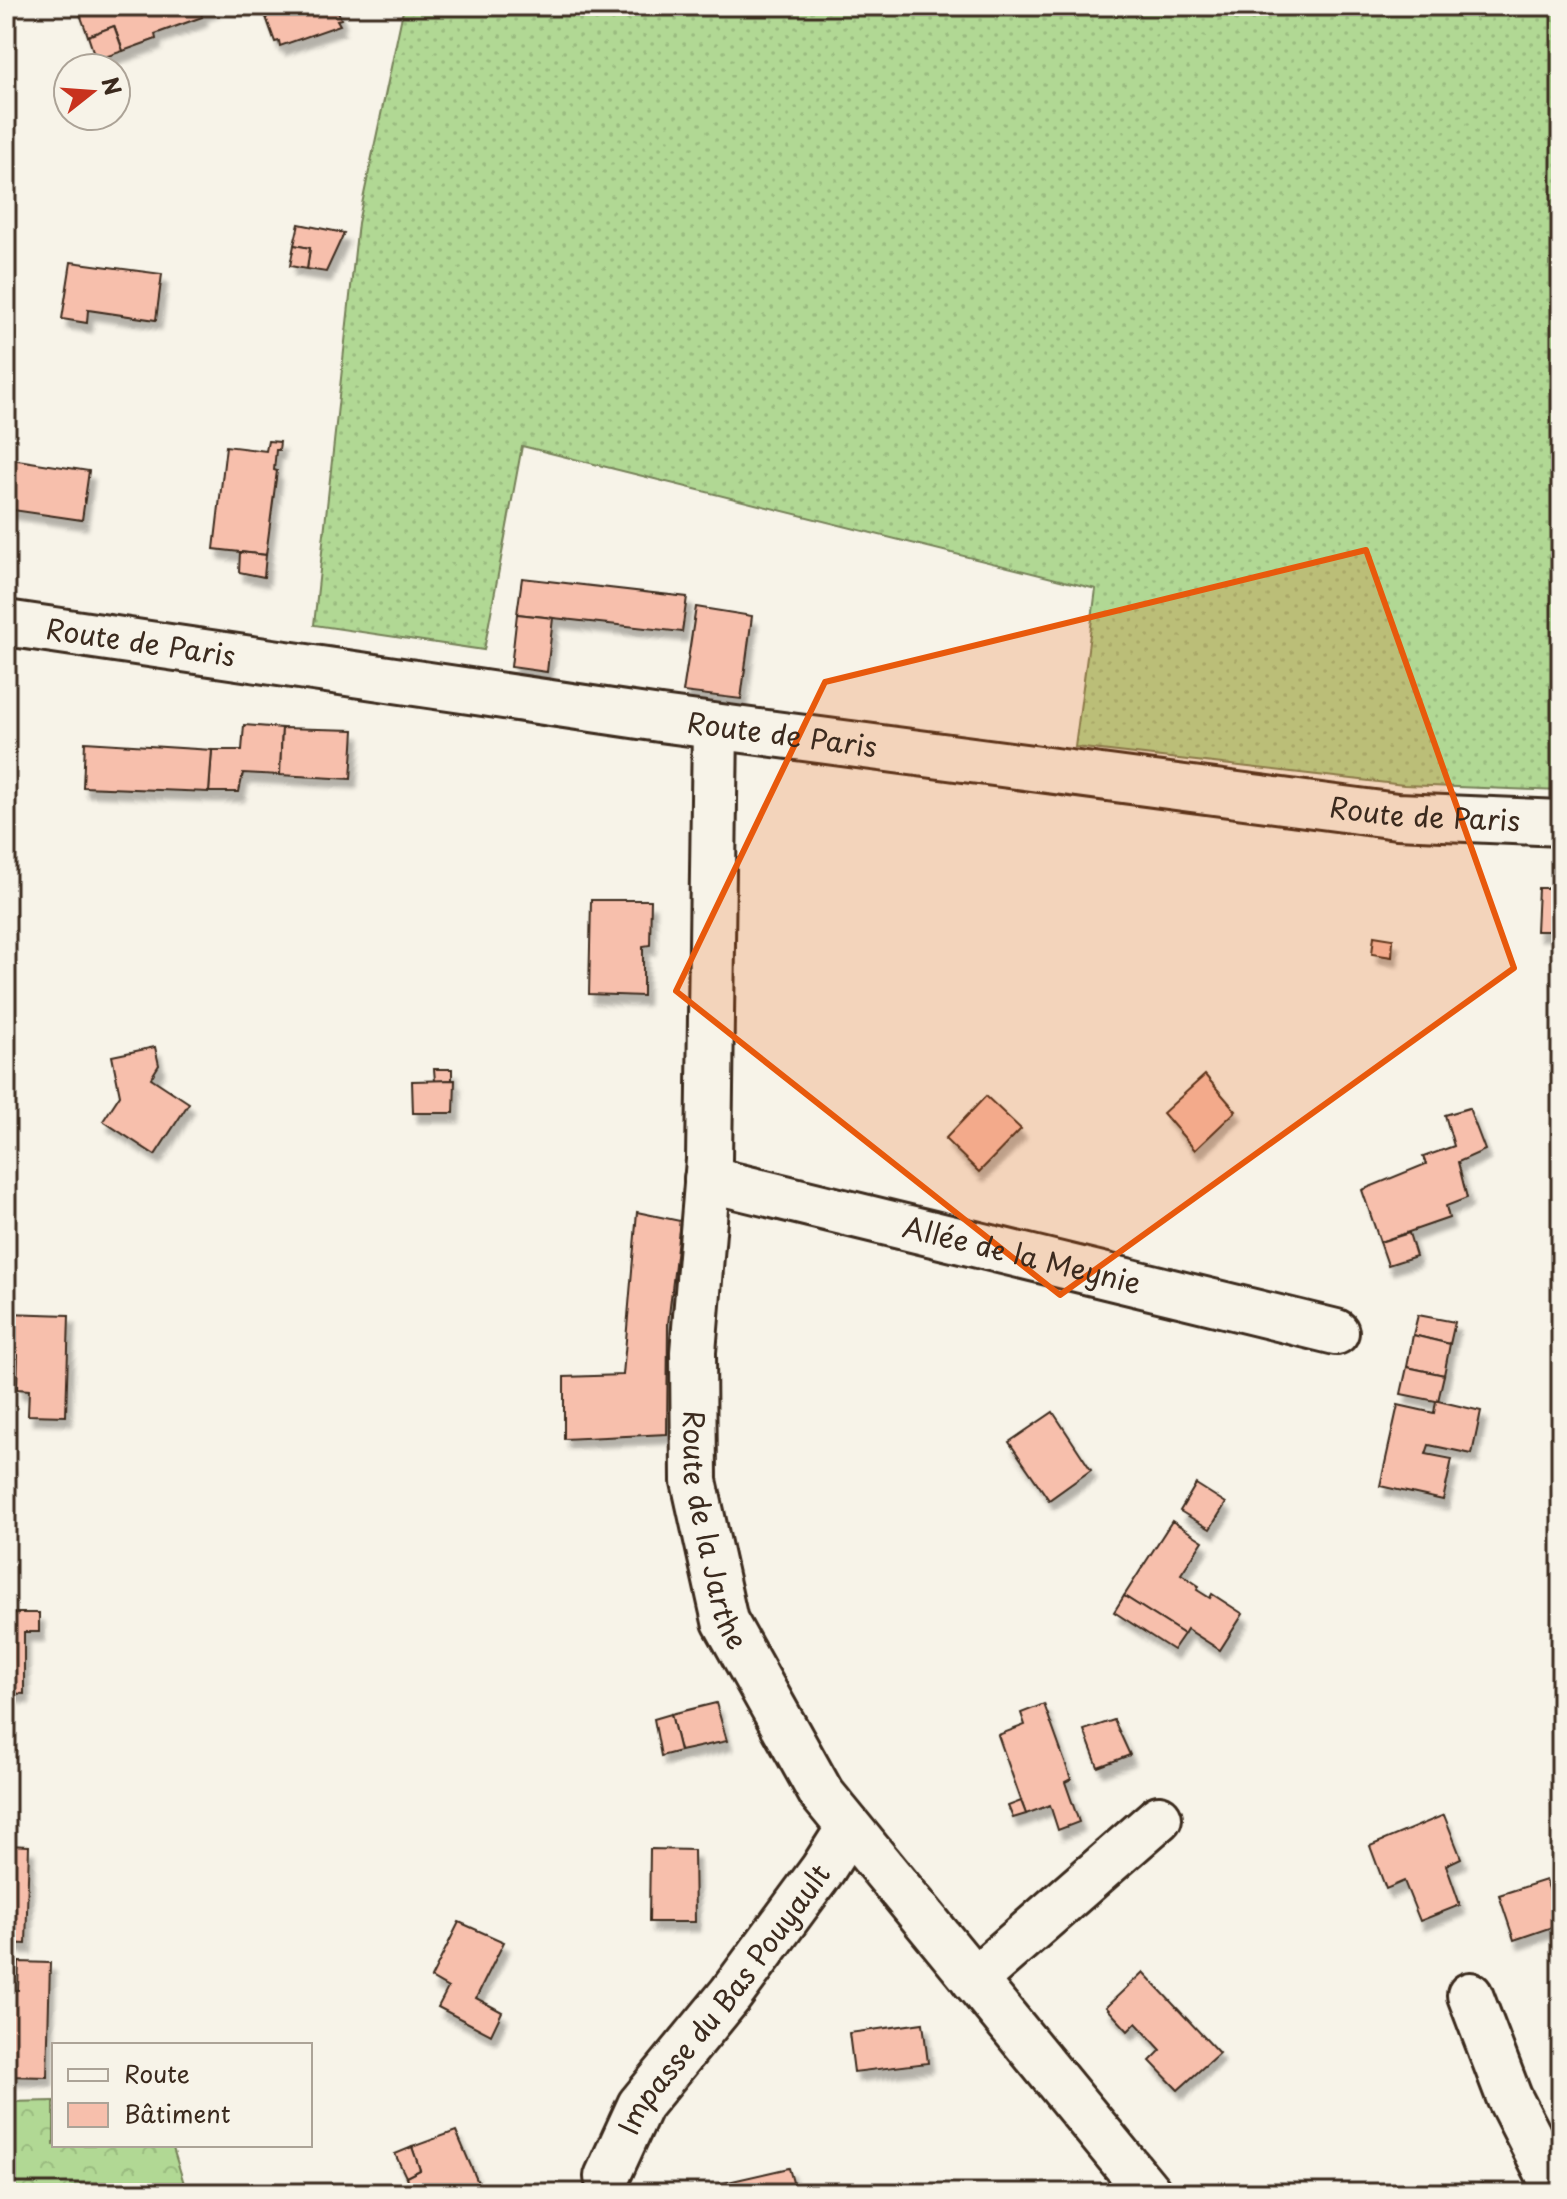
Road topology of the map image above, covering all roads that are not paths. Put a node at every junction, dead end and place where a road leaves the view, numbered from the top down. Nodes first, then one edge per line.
1 (6, 623) edge
2 (715, 727) junction
3 (1561, 823) edge
4 (707, 1179) junction
5 (1336, 1332) dead end
6 (1159, 1818) dead end
7 (849, 1828) junction
8 (974, 1980) junction
9 (1470, 1995) dead end
10 (607, 2177) dead end
11 (1149, 2193) edge
12 (1558, 2193) edge

1 - 2 street, Route de Paris
2 - 3 street, Route de Paris
2 - 4 street, Route de la Jarthe
4 - 5 street, Allée de la Meynie
4 - 7 street, Route de la Jarthe
6 - 8 street
7 - 8 street, Route de la Jarthe
7 - 10 street, Impasse du Bas Pouyault
8 - 11 street, Route de la Jarthe
9 - 12 street

